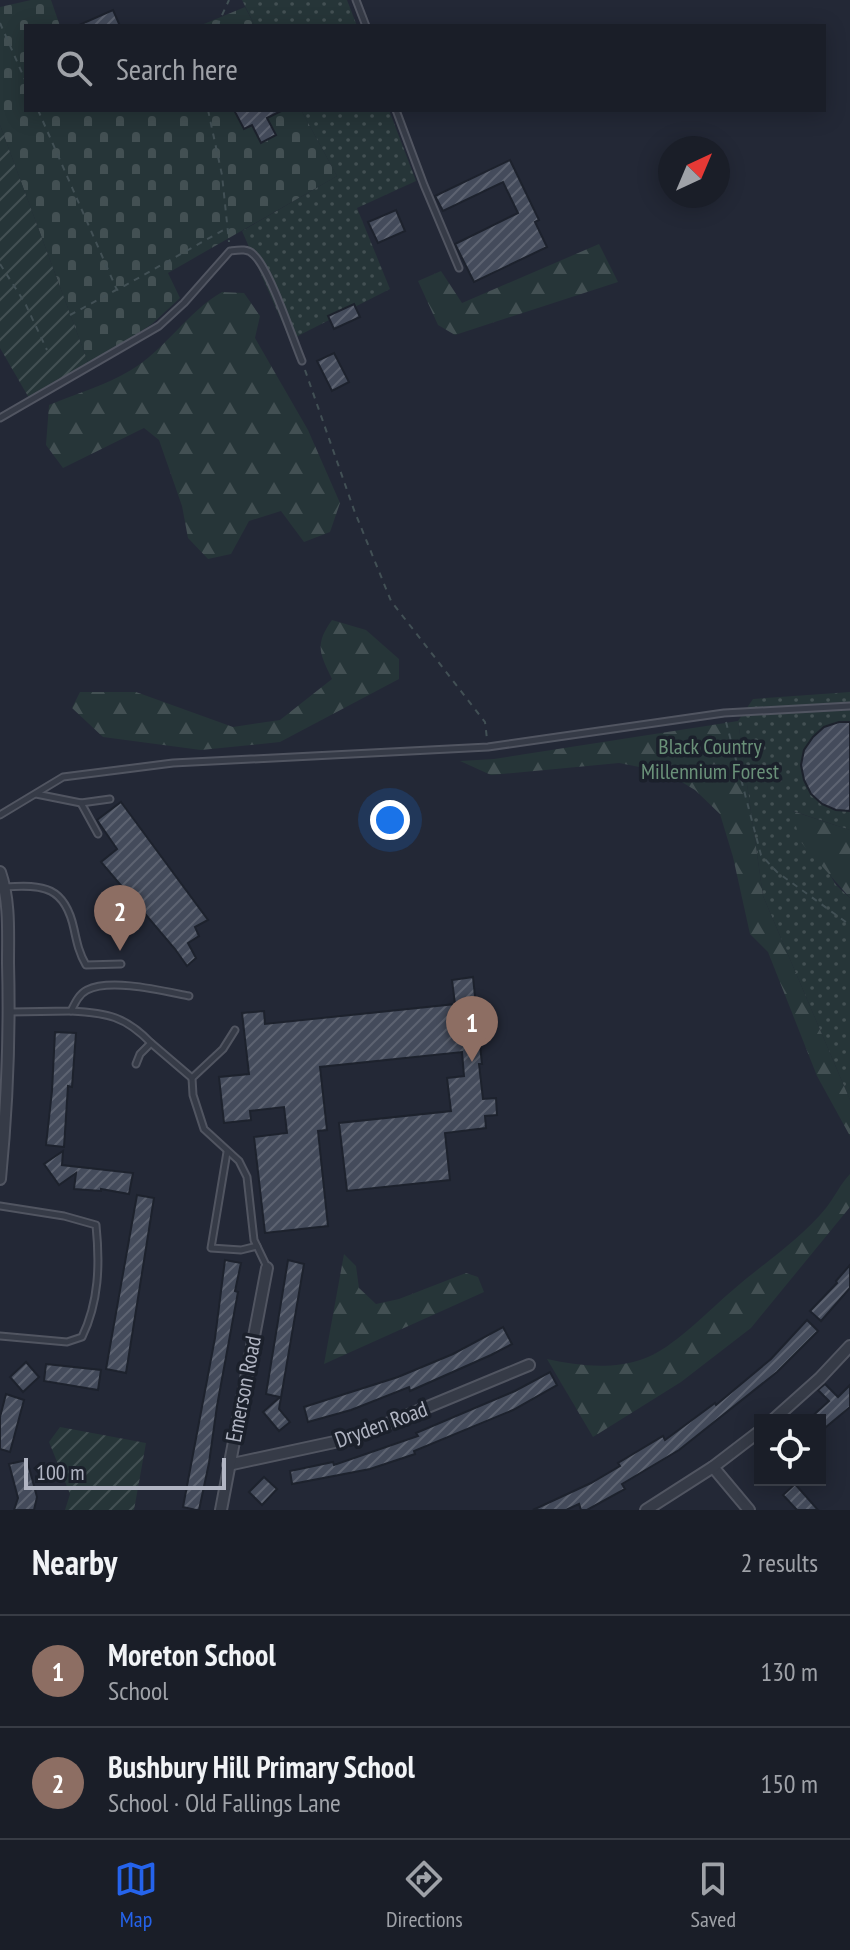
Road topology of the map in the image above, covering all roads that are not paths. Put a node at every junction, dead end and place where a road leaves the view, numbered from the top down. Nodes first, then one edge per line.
1 (356, 0) edge
2 (365, 24) edge
3 (397, 112) edge
4 (459, 268) dead end
5 (302, 361) road end
6 (0, 418) edge
7 (850, 706) edge
8 (35, 794) junction
9 (110, 799) dead end
10 (81, 803) junction
11 (0, 815) edge
12 (98, 834) dead end
13 (0, 872) edge
14 (5, 887) junction
15 (121, 964) dead end
16 (189, 996) dead end
17 (71, 1011) junction
18 (9, 1012) junction
19 (235, 1030) dead end
20 (151, 1043) junction
21 (136, 1064) dead end
22 (192, 1078) junction
23 (227, 1151) junction
24 (0, 1179) edge
25 (0, 1206) edge
26 (257, 1246) junction
27 (267, 1268) joint
28 (0, 1336) edge
29 (850, 1346) edge
30 (529, 1365) dead end
31 (780, 1414) edge
32 (754, 1436) edge
33 (228, 1465) junction
34 (713, 1467) junction
35 (221, 1510) edge
36 (646, 1510) edge
37 (749, 1510) edge

1 - 2 lane
3 - 4 lane
5 - 6 lane
7 - 8 lane
8 - 10 lane
8 - 11 lane
9 - 10 lane
10 - 12 lane
13 - 14 street
14 - 15 lane
14 - 18 street
16 - 17 lane
17 - 18 lane
17 - 20 lane
18 - 24 street
19 - 22 lane
20 - 21 lane
20 - 22 lane
22 - 23 lane
23 - 26 lane
23 - 26 lane
25 - 28 lane
26 - 27 lane
27 - 33 street, Emerson Road
29 - 31 street
30 - 33 street, Dryden Road
32 - 34 street
33 - 35 street, Emerson Road
34 - 36 street
34 - 37 street

